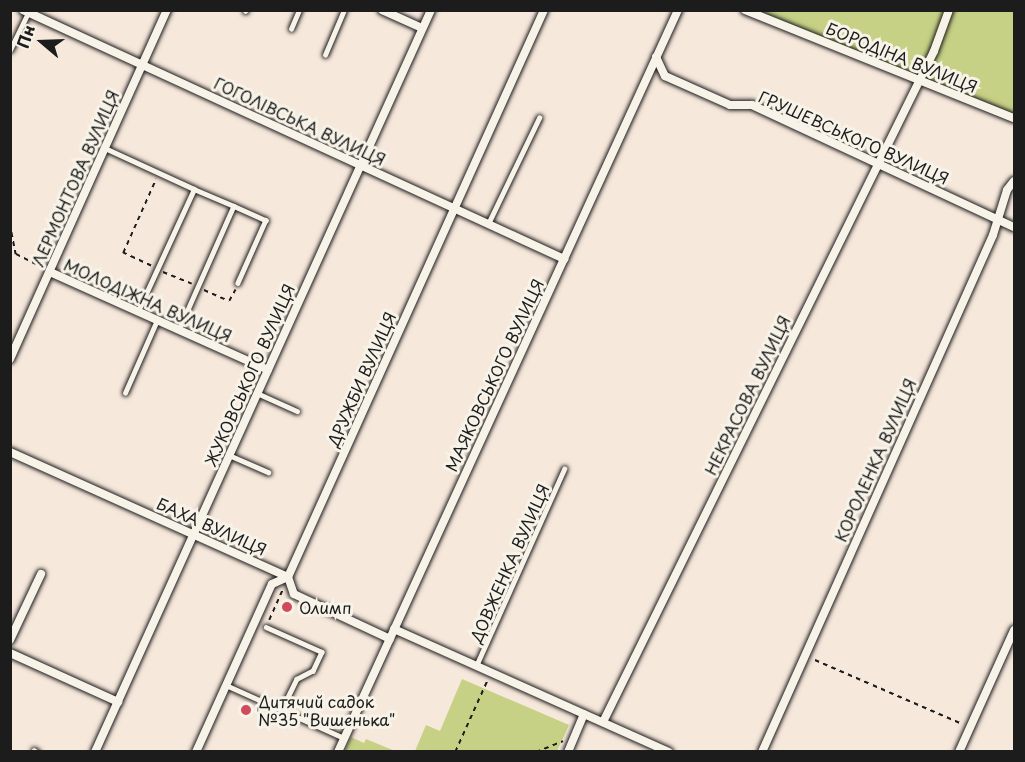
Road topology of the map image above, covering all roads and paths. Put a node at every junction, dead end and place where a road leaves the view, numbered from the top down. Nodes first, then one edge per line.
1 (167, 10) edge
2 (299, 10) edge
3 (344, 10) edge
4 (382, 10) edge
5 (431, 10) edge
6 (544, 10) edge
7 (678, 10) edge
8 (745, 10) edge
9 (949, 10) edge
10 (25, 11) edge
11 (422, 28) junction
12 (291, 29) dead end
13 (10, 50) edge
14 (325, 55) dead end
15 (656, 57) junction
16 (143, 64) junction
17 (918, 80) junction
18 (539, 118) dead end
19 (1014, 118) edge
20 (105, 148) junction
21 (876, 164) junction
22 (360, 165) junction
23 (1014, 181) edge
24 (194, 189) junction
25 (234, 206) junction
26 (454, 209) junction
27 (998, 219) junction
28 (10, 224) edge
29 (488, 224) junction
30 (1014, 227) edge
31 (564, 259) junction
32 (50, 272) junction
33 (238, 283) dead end
34 (138, 311) junction
35 (157, 320) junction
36 (179, 330) junction
37 (10, 359) edge
38 (268, 370) junction
39 (125, 393) dead end
40 (257, 393) junction
41 (297, 411) dead end
42 (10, 452) edge
43 (230, 455) junction
44 (564, 469) dead end
45 (268, 472) dead end
46 (194, 534) junction
47 (41, 574) dead end
48 (288, 577) junction
49 (266, 627) joint
50 (394, 630) junction
51 (1014, 632) edge
52 (10, 639) edge
53 (390, 639) junction
54 (10, 653) edge
55 (806, 656) junction
56 (476, 666) junction
57 (491, 673) junction
58 (226, 685) junction
59 (118, 702) junction
60 (282, 710) junction
61 (584, 714) junction
62 (603, 722) junction
63 (969, 728) junction
64 (574, 737) junction
65 (344, 738) junction
66 (95, 752) edge
67 (196, 752) edge
68 (338, 752) edge
69 (454, 752) edge
70 (536, 752) edge
71 (568, 752) edge
72 (669, 752) edge
73 (762, 752) edge
74 (959, 752) edge

1 - 16 street, ЛЕРМОНТОВА ВУЛИЦЯ
2 - 12 lane
3 - 14 lane
4 - 11 street
5 - 11 street, ЖУКОВСЬКОГО ВУЛИЦЯ
6 - 26 street, ДРУЖБИ ВУЛИЦЯ
7 - 15 street, МАЯКОВСЬКОГО ВУЛИЦЯ
8 - 17 street, БОРОДІНА ВУЛИЦЯ
9 - 17 street, НЕКРАСОВА ВУЛИЦЯ
10 - 13 lane
10 - 16 street, ГОГОЛІВСЬКА ВУЛИЦЯ
11 - 22 street, ЖУКОВСЬКОГО ВУЛИЦЯ
15 - 21 street, ГРУШЕВСЬКОГО ВУЛИЦЯ
15 - 31 street, МАЯКОВСЬКОГО ВУЛИЦЯ
16 - 20 street, ЛЕРМОНТОВА ВУЛИЦЯ
16 - 22 street, ГОГОЛІВСЬКА ВУЛИЦЯ
17 - 19 street, БОРОДІНА ВУЛИЦЯ
17 - 21 street, НЕКРАСОВА ВУЛИЦЯ
18 - 29 lane
20 - 24 lane
20 - 32 street, ЛЕРМОНТОВА ВУЛИЦЯ
21 - 27 street, ГРУШЕВСЬКОГО ВУЛИЦЯ
21 - 62 street, НЕКРАСОВА ВУЛИЦЯ
22 - 26 street, ГОГОЛІВСЬКА ВУЛИЦЯ
22 - 38 street, ЖУКОВСЬКОГО ВУЛИЦЯ
23 - 27 street, КОРОЛЕНКА ВУЛИЦЯ
24 - 25 lane
24 - 34 lane
25 - 33 lane
25 - 36 lane
26 - 29 street, ГОГОЛІВСЬКА ВУЛИЦЯ
26 - 48 street, ДРУЖБИ ВУЛИЦЯ
27 - 30 street, ГРУШЕВСЬКОГО ВУЛИЦЯ
27 - 55 street, КОРОЛЕНКА ВУЛИЦЯ
28 - 32 path
29 - 31 street, ГОГОЛІВСЬКА ВУЛИЦЯ
31 - 50 street, МАЯКОВСЬКОГО ВУЛИЦЯ
32 - 34 street, МОЛОДІЖНА ВУЛИЦЯ
32 - 37 street, ЛЕРМОНТОВА ВУЛИЦЯ
34 - 35 street, МОЛОДІЖНА ВУЛИЦЯ
35 - 36 street, МОЛОДІЖНА ВУЛИЦЯ
35 - 39 lane
36 - 38 street, МОЛОДІЖНА ВУЛИЦЯ
38 - 40 street, ЖУКОВСЬКОГО ВУЛИЦЯ
40 - 41 lane
40 - 43 street, ЖУКОВСЬКОГО ВУЛИЦЯ
42 - 46 street, БАХА ВУЛИЦЯ
43 - 45 lane
43 - 46 street, ЖУКОВСЬКОГО ВУЛИЦЯ
44 - 56 lane, ДОВЖЕНКА ВУЛИЦЯ
46 - 48 street, БАХА ВУЛИЦЯ
46 - 59 street, ЖУКОВСЬКОГО ВУЛИЦЯ
47 - 52 street
48 - 49 path
48 - 53 street, БАХА ВУЛИЦЯ
48 - 58 street, ДРУЖБИ ВУЛИЦЯ
49 - 60 lane
50 - 53 street, МАЯКОВСЬКОГО ВУЛИЦЯ
50 - 56 street
51 - 63 street
53 - 65 street, МАЯКОВСЬКОГО ВУЛИЦЯ
54 - 59 street
55 - 63 path
55 - 73 street, КОРОЛЕНКА ВУЛИЦЯ
56 - 57 street
57 - 61 street
57 - 69 path
58 - 60 lane
58 - 67 street, ДРУЖБИ ВУЛИЦЯ
59 - 66 street, ЖУКОВСЬКОГО ВУЛИЦЯ
60 - 65 lane
61 - 62 street
61 - 64 street
62 - 72 street
63 - 74 street
64 - 70 path
64 - 71 street
65 - 68 street, МАЯКОВСЬКОГО ВУЛИЦЯ

